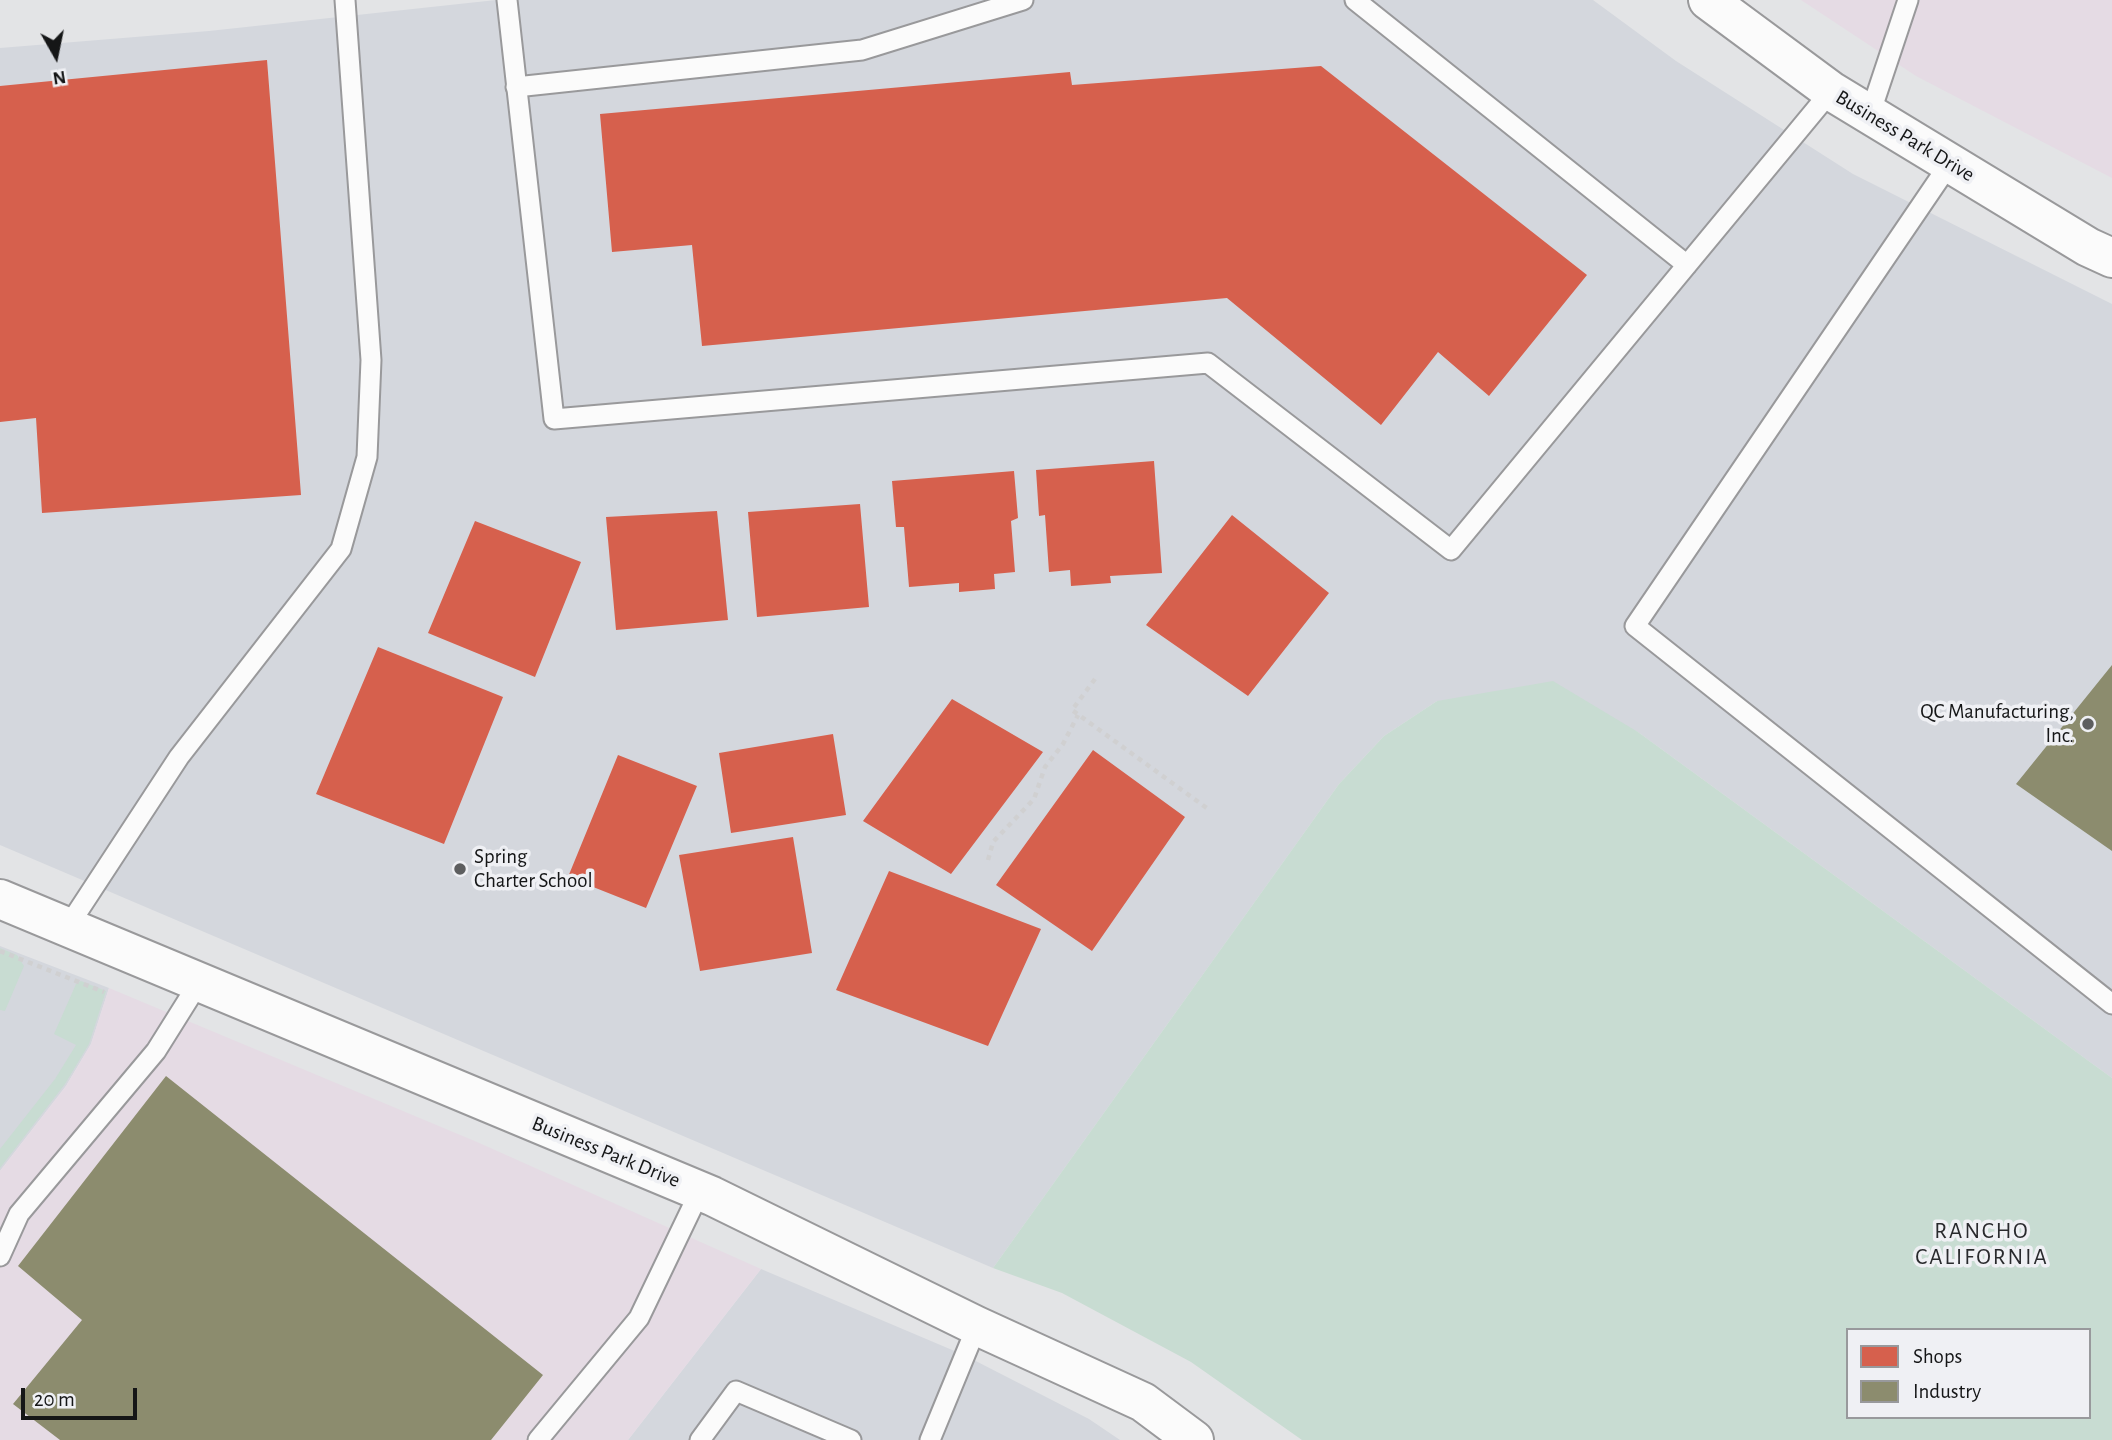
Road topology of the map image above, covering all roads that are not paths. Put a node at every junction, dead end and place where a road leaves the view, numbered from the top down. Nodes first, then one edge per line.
1 (345, 0) edge
2 (507, 0) edge
3 (1023, 0) edge
4 (1355, 0) edge
5 (1708, 0) edge
6 (1908, 0) edge
7 (516, 87) junction
8 (1831, 91) junction
9 (1870, 114) junction
10 (1950, 163) junction
11 (2112, 258) edge
12 (1687, 265) junction
13 (0, 900) edge
14 (67, 928) junction
15 (198, 984) junction
16 (2112, 1004) edge
17 (700, 1191) junction
18 (0, 1256) edge
19 (978, 1325) junction
20 (538, 1440) edge
21 (700, 1440) edge
22 (851, 1440) edge
23 (930, 1440) edge
24 (1194, 1440) edge

1 - 14 lane
2 - 7 lane
3 - 7 lane
4 - 12 lane
5 - 8 street, Business Park Drive
6 - 9 lane
7 - 12 lane
8 - 9 street, Business Park Drive
8 - 12 lane
9 - 10 street, Business Park Drive
10 - 11 street, Business Park Drive
10 - 16 lane
13 - 14 street, Business Park Drive
14 - 15 street, Business Park Drive
15 - 17 street, Business Park Drive
15 - 18 lane
17 - 19 street, Business Park Drive
17 - 20 lane
19 - 23 lane
19 - 24 street, Business Park Drive
21 - 22 lane

